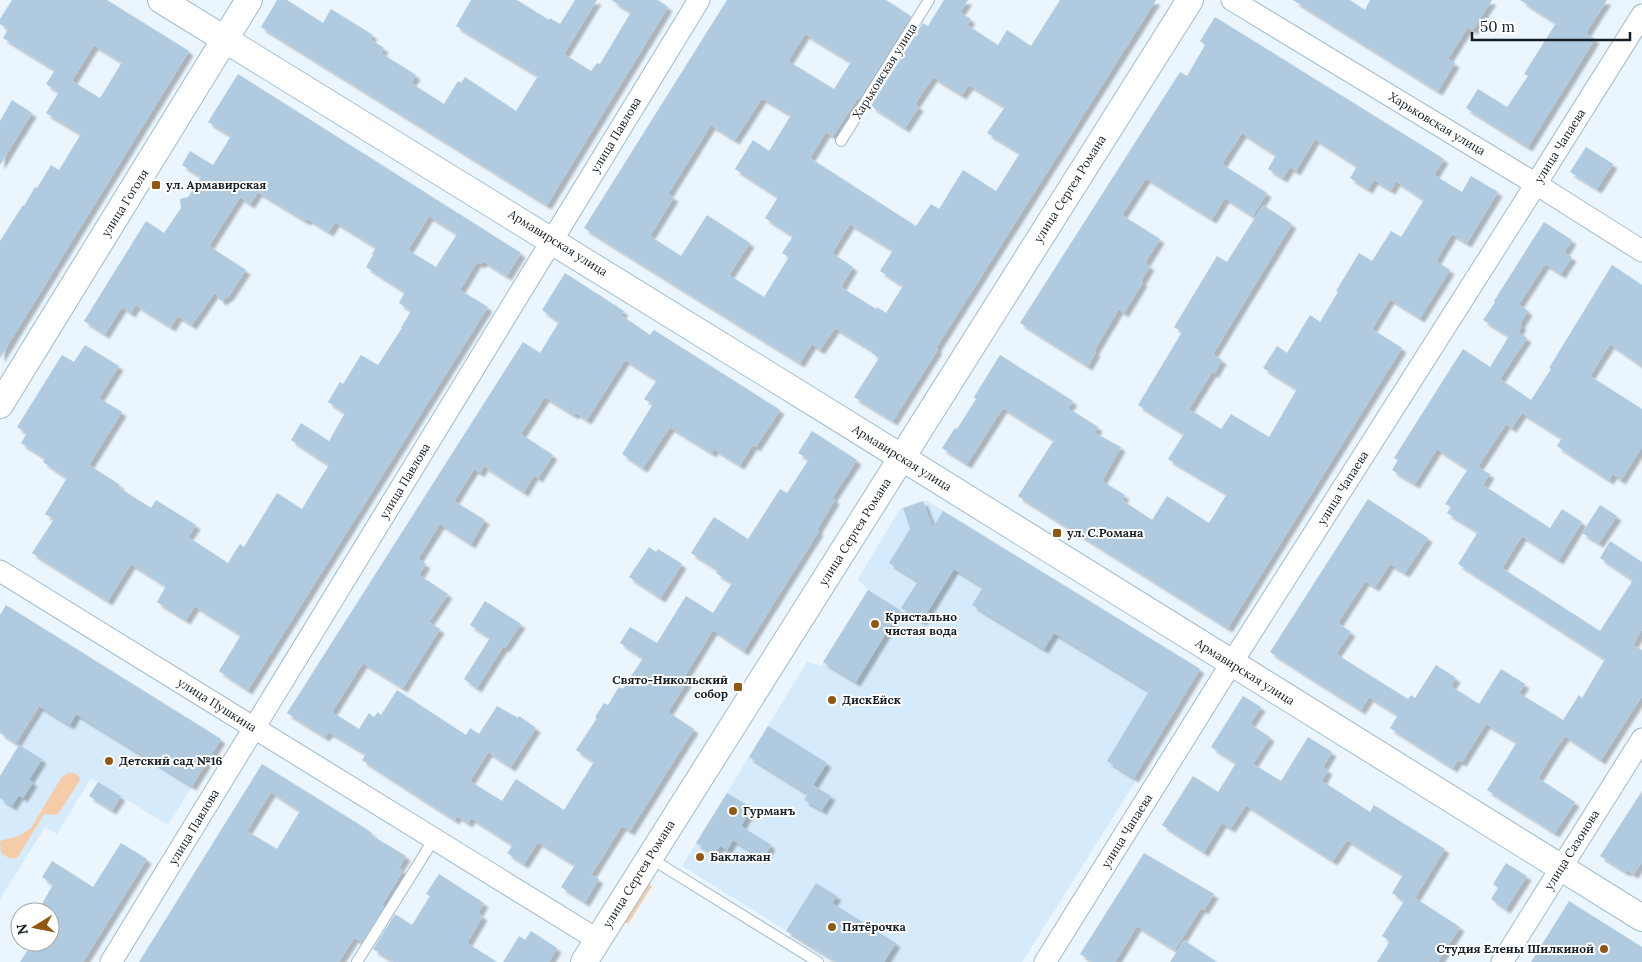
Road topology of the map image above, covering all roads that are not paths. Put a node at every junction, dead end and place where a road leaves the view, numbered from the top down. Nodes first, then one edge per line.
1 (161, 0) edge
2 (249, 0) edge
3 (699, 0) edge
4 (928, 0) edge
5 (1190, 0) edge
6 (1232, 0) edge
7 (1642, 15) edge
8 (225, 39) junction
9 (841, 141) dead end
10 (1536, 184) junction
11 (552, 239) junction
12 (1642, 250) edge
13 (0, 405) edge
14 (901, 457) junction
15 (0, 571) edge
16 (1231, 664) junction
17 (254, 728) junction
18 (1642, 739) edge
19 (434, 839) junction
20 (649, 858) junction
21 (1561, 868) junction
22 (1642, 918) edge
23 (598, 940) junction
24 (111, 962) edge
25 (357, 962) edge
26 (584, 962) edge
27 (818, 962) edge
28 (1045, 962) edge
29 (1502, 962) edge

1 - 8 street, Армавирская улица
2 - 8 street, улица Гоголя
3 - 11 street, улица Павлова
4 - 9 lane, Харьковская улица
5 - 14 street, улица Сергея Романа
6 - 10 street, Харьковская улица
7 - 10 street, улица Чапаева
8 - 11 street, Армавирская улица
8 - 13 street, улица Гоголя
10 - 12 street, Харьковская улица
10 - 16 street, улица Чапаева
11 - 14 street, Армавирская улица
11 - 17 street, улица Павлова
14 - 16 street, Армавирская улица
14 - 20 street, улица Сергея Романа
15 - 17 street, улица Пушкина
16 - 21 street, Армавирская улица
16 - 28 street, улица Чапаева
17 - 19 street, улица Пушкина
17 - 24 street, улица Павлова
18 - 21 street, улица Сазонова
19 - 23 street, улица Пушкина
19 - 25 lane
20 - 23 street, улица Сергея Романа
20 - 27 lane
21 - 22 street, Армавирская улица
21 - 29 street, улица Сазонова
23 - 26 street, улица Сергея Романа

